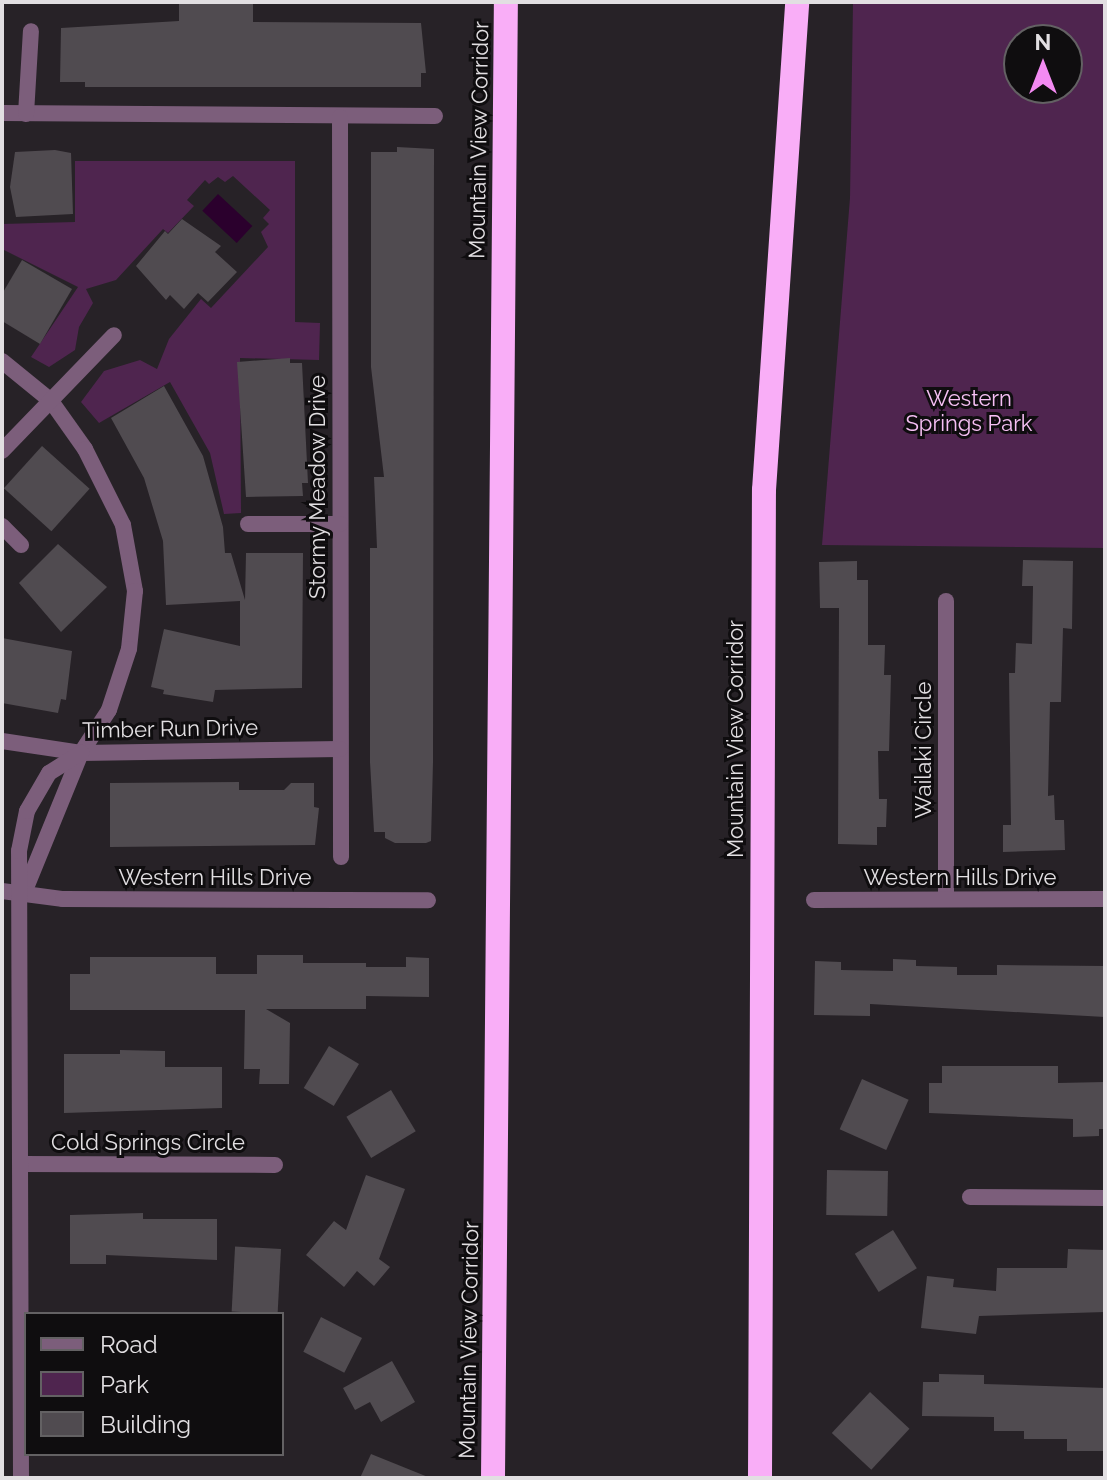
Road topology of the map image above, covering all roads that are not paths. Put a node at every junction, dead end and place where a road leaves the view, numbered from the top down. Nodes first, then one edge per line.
1 (506, 2) edge
2 (797, 2) edge
3 (31, 31) dead end
4 (2, 113) edge
5 (26, 114) junction
6 (435, 116) dead end
7 (340, 117) junction
8 (114, 335) dead end
9 (2, 361) edge
10 (51, 401) junction
11 (2, 451) edge
12 (248, 524) dead end
13 (340, 524) junction
14 (2, 526) edge
15 (21, 545) dead end
16 (946, 601) dead end
17 (2, 741) edge
18 (340, 749) junction
19 (81, 753) junction
20 (341, 857) dead end
21 (2, 891) edge
22 (22, 897) junction
23 (946, 899) junction
24 (1105, 899) edge
25 (428, 900) dead end
26 (814, 900) dead end
27 (21, 1164) junction
28 (275, 1165) dead end
29 (970, 1197) dead end
30 (1105, 1198) edge
31 (24, 1438) edge
32 (21, 1478) edge
33 (493, 1478) edge
34 (760, 1478) edge

1 - 33 highway, Mountain View Corridor
2 - 34 highway, Mountain View Corridor
3 - 5 street
4 - 5 street
5 - 7 street
6 - 7 street
7 - 13 street, Stormy Meadow Drive
8 - 10 street
9 - 10 street
10 - 11 street
10 - 19 street
12 - 13 street
13 - 18 street, Stormy Meadow Drive
14 - 15 street
16 - 23 street, Wailaki Circle
17 - 19 street, Timber Run Drive
18 - 19 street, Timber Run Drive
18 - 20 street, Stormy Meadow Drive
19 - 22 street
19 - 22 street
21 - 22 street, Western Hills Drive
22 - 25 street, Western Hills Drive
22 - 27 street
23 - 24 street, Western Hills Drive
23 - 26 street, Western Hills Drive
27 - 28 street, Cold Springs Circle
27 - 31 street
29 - 30 street
31 - 32 street

